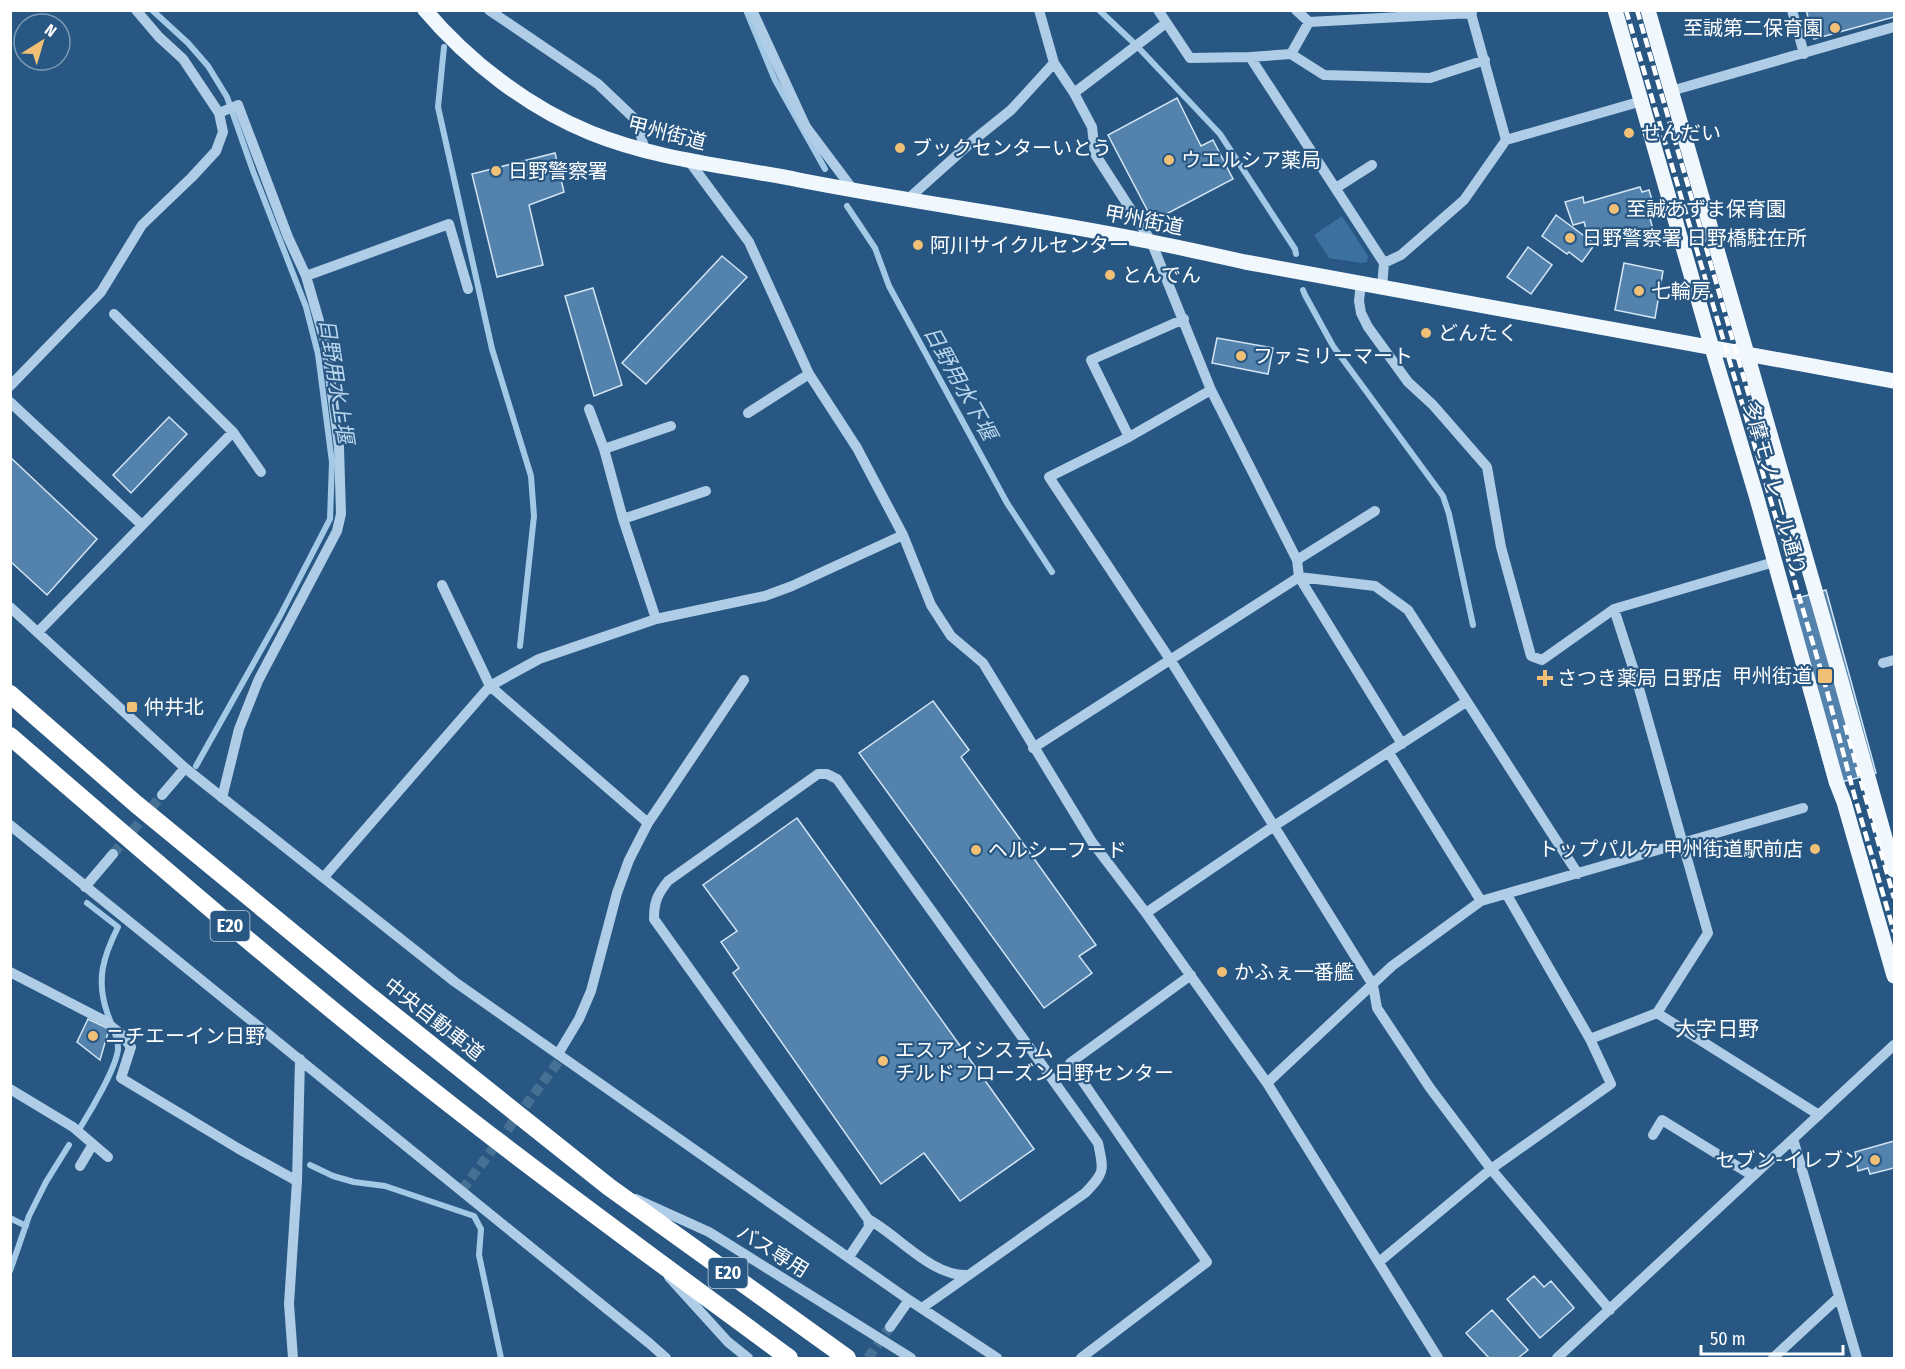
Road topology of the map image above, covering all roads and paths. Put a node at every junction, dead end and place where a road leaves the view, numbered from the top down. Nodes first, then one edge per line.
1 (136, 10) edge
2 (425, 10) edge
3 (489, 10) edge
4 (752, 10) edge
5 (1039, 10) edge
6 (1158, 10) edge
7 (1296, 10) edge
8 (1615, 10) edge
9 (1647, 10) edge
10 (1792, 10) edge
11 (1471, 12) edge
12 (1309, 22) junction
13 (1166, 23) junction
14 (1894, 29) edge
15 (1291, 54) junction
16 (1804, 54) junction
17 (1250, 57) junction
18 (1485, 60) junction
19 (1054, 63) junction
20 (1671, 91) junction
21 (1074, 93) junction
22 (1642, 101) junction
23 (221, 112) junction
24 (1506, 140) junction
25 (645, 151) junction
26 (689, 161) junction
27 (1372, 165) dead end
28 (1336, 188) junction
29 (854, 191) junction
30 (908, 199) junction
31 (1151, 242) junction
32 (1384, 263) junction
33 (306, 276) junction
34 (1361, 284) junction
35 (1382, 287) junction
36 (468, 289) dead end
37 (114, 314) dead end
38 (1184, 320) junction
39 (1712, 348) junction
40 (1747, 355) junction
41 (809, 374) junction
42 (1894, 381) edge
43 (10, 386) edge
44 (1211, 390) junction
45 (10, 402) edge
46 (589, 409) dead end
47 (748, 412) dead end
48 (670, 426) dead end
49 (232, 432) junction
50 (1129, 437) junction
51 (604, 449) junction
52 (261, 472) dead end
53 (706, 491) dead end
54 (1375, 511) dead end
55 (623, 519) junction
56 (142, 525) junction
57 (903, 535) junction
58 (1297, 560) junction
59 (1774, 562) junction
60 (1299, 578) junction
61 (442, 585) dead end
62 (10, 607) edge
63 (1614, 609) junction
64 (656, 619) junction
65 (38, 632) junction
66 (1894, 660) edge
67 (1171, 661) junction
68 (1883, 663) dead end
69 (744, 680) dead end
70 (490, 686) junction
71 (10, 694) edge
72 (1466, 702) junction
73 (10, 736) edge
74 (1402, 744) junction
75 (1033, 748) junction
76 (1389, 753) junction
77 (185, 768) junction
78 (162, 795) tunnel mouth
79 (222, 798) junction
80 (1803, 808) dead end
81 (648, 824) junction
82 (10, 825) edge
83 (1274, 826) junction
84 (1682, 842) junction
85 (113, 854) tunnel mouth
86 (1894, 870) edge
87 (1578, 874) junction
88 (324, 877) junction
89 (85, 887) junction
90 (1507, 895) junction
91 (1481, 901) junction
92 (1146, 913) junction
93 (10, 972) edge
94 (1191, 975) junction
95 (1894, 976) edge
96 (1373, 985) junction
97 (1657, 1013) junction
98 (1590, 1039) junction
99 (1894, 1045) edge
100 (558, 1054) junction
101 (300, 1059) junction
102 (1267, 1083) junction
103 (10, 1089) edge
104 (1819, 1115) junction
105 (1653, 1136) dead end
106 (1793, 1139) junction
107 (93, 1144) junction
108 (108, 1157) dead end
109 (80, 1166) dead end
110 (1491, 1168) junction
111 (1753, 1176) junction
112 (297, 1181) junction
113 (609, 1186) junction
114 (867, 1220) junction
115 (648, 1255) junction
116 (849, 1257) junction
117 (1379, 1262) junction
118 (967, 1275) junction
119 (1839, 1297) junction
120 (909, 1300) junction
121 (922, 1308) junction
122 (1610, 1310) junction
123 (890, 1328) tunnel mouth
124 (293, 1359) edge
125 (666, 1359) edge
126 (748, 1359) edge
127 (789, 1359) edge
128 (847, 1359) edge
129 (911, 1359) edge
130 (997, 1359) edge
131 (1081, 1359) edge
132 (1438, 1359) edge
133 (1557, 1359) edge
134 (1773, 1359) edge
135 (1857, 1359) edge

1 - 23 street
2 - 25 main road, 甲州街道
3 - 25 street
4 - 29 street
5 - 19 street
6 - 13 street
7 - 12 street
8 - 22 main road, 多摩モノレール通り
9 - 20 main road, 多摩モノレール通り
10 - 16 street
11 - 12 street
11 - 18 street
12 - 15 street
13 - 17 street
13 - 21 street
14 - 16 street
15 - 17 street
15 - 18 street
16 - 20 street
17 - 28 street
18 - 24 street
19 - 21 street
19 - 30 street
20 - 40 main road, 多摩モノレール通り
21 - 31 street
22 - 24 street
22 - 39 main road, 多摩モノレール通り
23 - 33 street
23 - 43 street
24 - 32 street
25 - 26 main road, 甲州街道
26 - 29 main road, 甲州街道
26 - 41 street
27 - 28 street
28 - 32 street
29 - 30 main road, 甲州街道
30 - 31 main road, 甲州街道
31 - 34 main road, 甲州街道
31 - 38 street
32 - 35 street
33 - 36 street
33 - 79 street
34 - 35 main road, 甲州街道
34 - 63 street
35 - 39 main road, 甲州街道
37 - 49 street
38 - 44 street
38 - 50 street
39 - 40 main road, 甲州街道
39 - 59 main road, 多摩モノレール通り
40 - 42 main road, 甲州街道
40 - 86 main road, 多摩モノレール通り
41 - 47 street
41 - 57 street
44 - 50 street
44 - 58 street
45 - 56 street
46 - 51 street
48 - 51 street
49 - 52 street
49 - 56 street
50 - 67 street
51 - 55 street
53 - 55 street
54 - 58 street
55 - 64 street
56 - 65 street
57 - 64 street
57 - 75 street
58 - 60 street
59 - 63 street
59 - 95 main road, 多摩モノレール通り
60 - 67 street
60 - 72 street
60 - 74 street
61 - 70 street
62 - 65 street
63 - 84 street
64 - 70 street
65 - 77 street
66 - 68 street
67 - 75 street
67 - 83 street
69 - 81 street
70 - 81 street
70 - 88 street
71 - 113 highway, 中央自動車道 / E20
72 - 74 street
72 - 87 street
73 - 115 highway, E20
74 - 76 street
75 - 92 street
76 - 83 street
76 - 91 street
77 - 78 street
77 - 79 street
79 - 88 street
80 - 84 street
81 - 100 street
82 - 89 street
83 - 92 street
83 - 96 street
84 - 87 street
84 - 97 street
85 - 89 street
87 - 90 street
88 - 100 street
89 - 101 street
90 - 91 street
90 - 98 street
91 - 96 street
92 - 94 street
93 - 112 street
94 - 102 street
94 - 131 street
96 - 102 street
96 - 110 street
97 - 98 street
97 - 104 street
98 - 110 street
99 - 104 street
100 - 116 street
101 - 112 street
101 - 125 street
102 - 117 street
103 - 107 street
104 - 106 street
105 - 111 street
106 - 111 street
106 - 119 street
107 - 108 street
107 - 109 street
110 - 117 street
110 - 122 street
111 - 122 street
112 - 124 street
113 - 128 highway, 中央自動車道 / E20
113 - 129 street, バス専用
114 - 116 street
114 - 118 street
114 - 118 street
115 - 126 street
115 - 127 highway, E20
116 - 120 street
117 - 132 street
118 - 121 street
119 - 134 street
119 - 135 street
120 - 121 street
120 - 123 street
121 - 130 street
122 - 133 street

